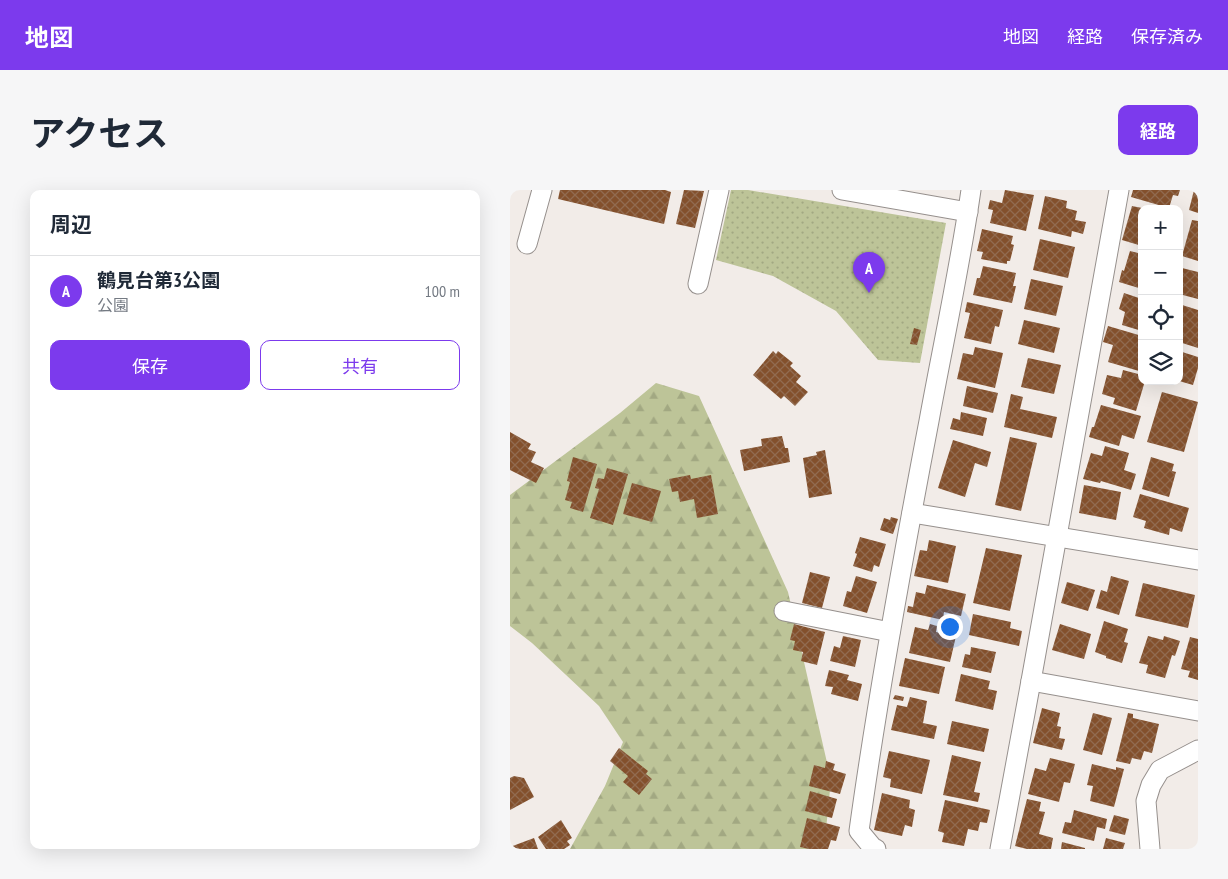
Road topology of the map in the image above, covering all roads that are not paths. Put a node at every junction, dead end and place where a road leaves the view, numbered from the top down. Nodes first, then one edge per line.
1 (542, 190) edge
2 (719, 190) edge
3 (842, 190) edge
4 (971, 190) edge
5 (1119, 190) edge
6 (968, 212) junction
7 (527, 244) dead end
8 (698, 284) dead end
9 (912, 513) junction
10 (1057, 537) junction
11 (1197, 556) edge
12 (784, 611) dead end
13 (890, 632) junction
14 (1031, 681) junction
15 (1198, 711) edge
16 (1198, 750) edge
17 (876, 849) edge
18 (1000, 849) edge
19 (1150, 849) edge

1 - 7 street
2 - 8 street
3 - 6 street
4 - 6 street
5 - 10 street
6 - 9 street
9 - 10 street
9 - 13 street
10 - 11 street
10 - 14 street
12 - 13 street
13 - 17 street
14 - 15 street
14 - 18 street
16 - 19 street

